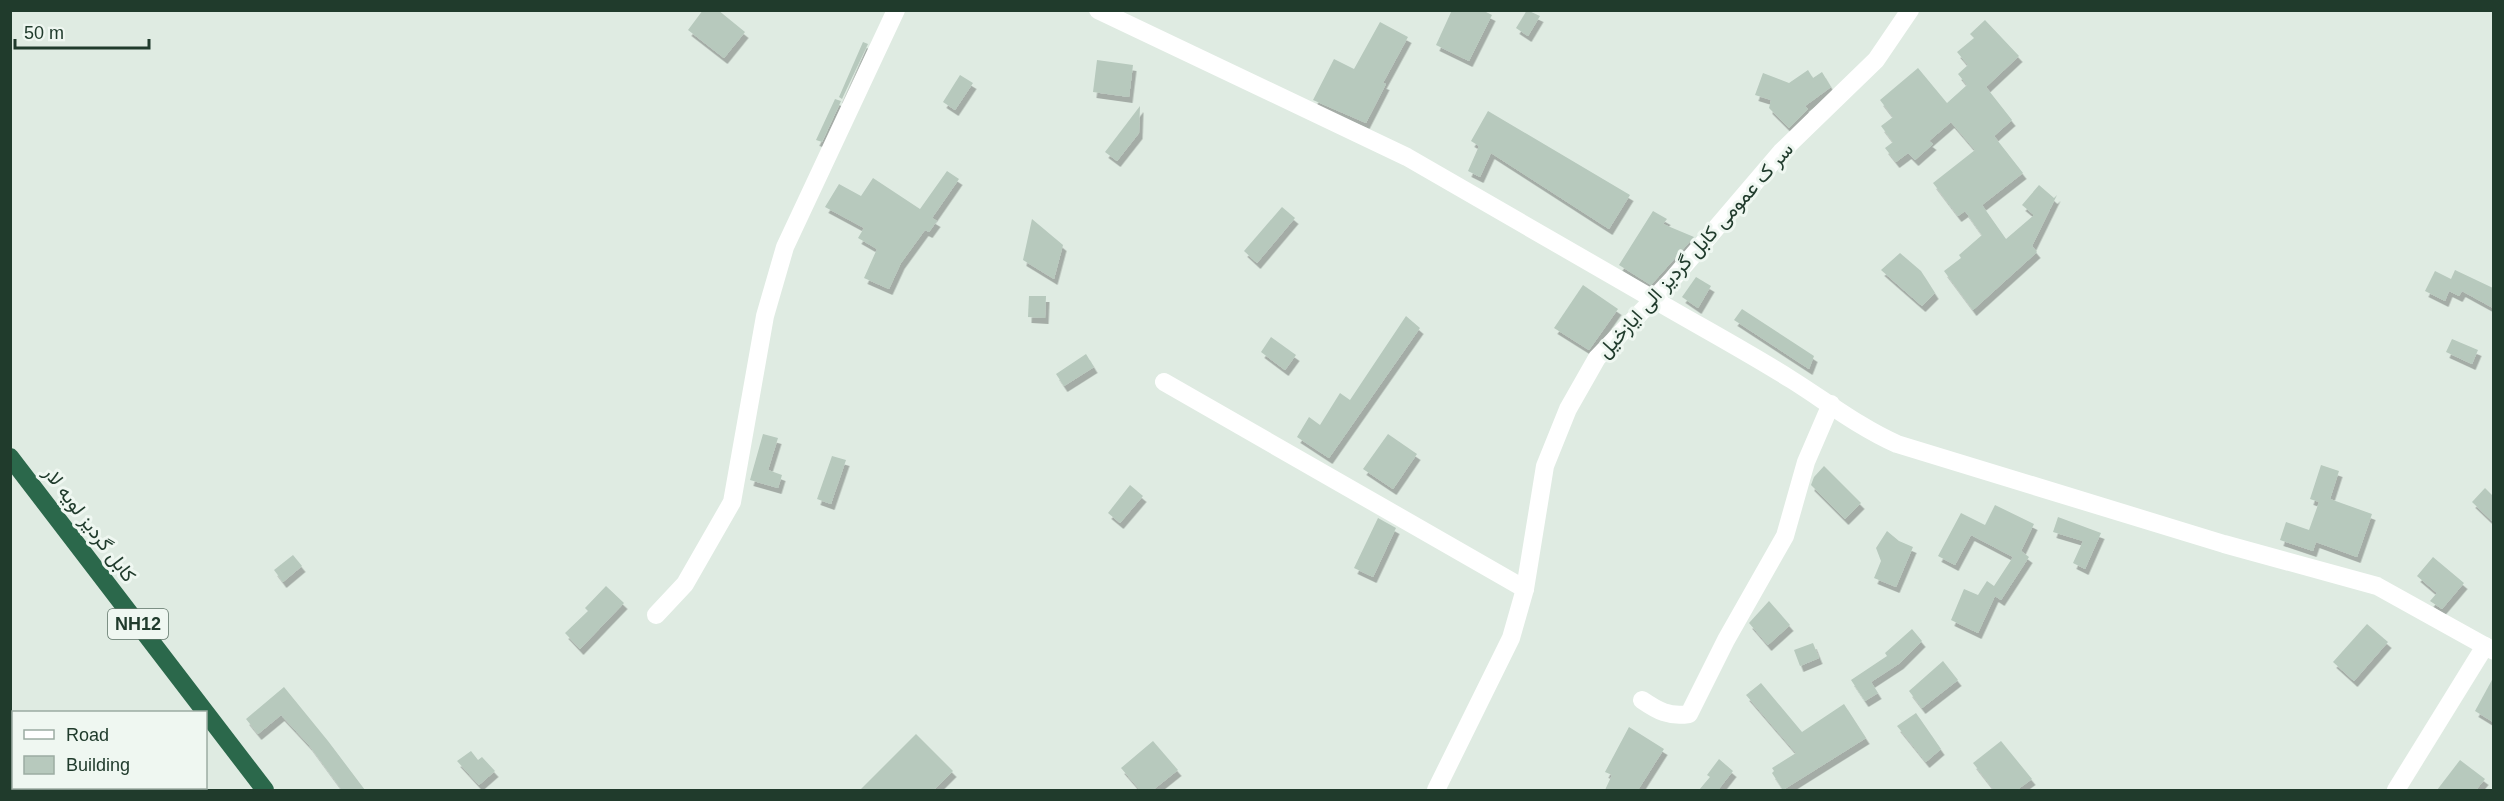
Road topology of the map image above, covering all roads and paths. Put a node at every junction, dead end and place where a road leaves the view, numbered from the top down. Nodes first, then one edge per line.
1 (896, 10) edge
2 (1098, 10) edge
3 (1910, 10) edge
4 (1653, 299) junction
5 (1164, 382) dead end
6 (1831, 404) junction
7 (10, 457) edge
8 (1525, 589) junction
9 (656, 615) dead end
10 (2489, 648) edge
11 (1642, 699) dead end
12 (205, 711) edge
13 (207, 714) edge
14 (265, 790) edge
15 (1436, 790) edge
16 (2396, 790) edge

1 - 9 street
2 - 4 street
3 - 4 street, سر ک عمومی کابل گردیز الی ایازخیل
4 - 6 street
4 - 8 street, سر ک عمومی کابل گردیز الی ایازخیل
5 - 8 street
6 - 10 street
6 - 11 street
7 - 12 highway, کابل گردیز لویه لار / NH12
8 - 15 street, سر ک عمومی کابل گردیز الی ایازخیل
10 - 16 street
13 - 14 highway, کابل گردیز لویه لار / NH12

